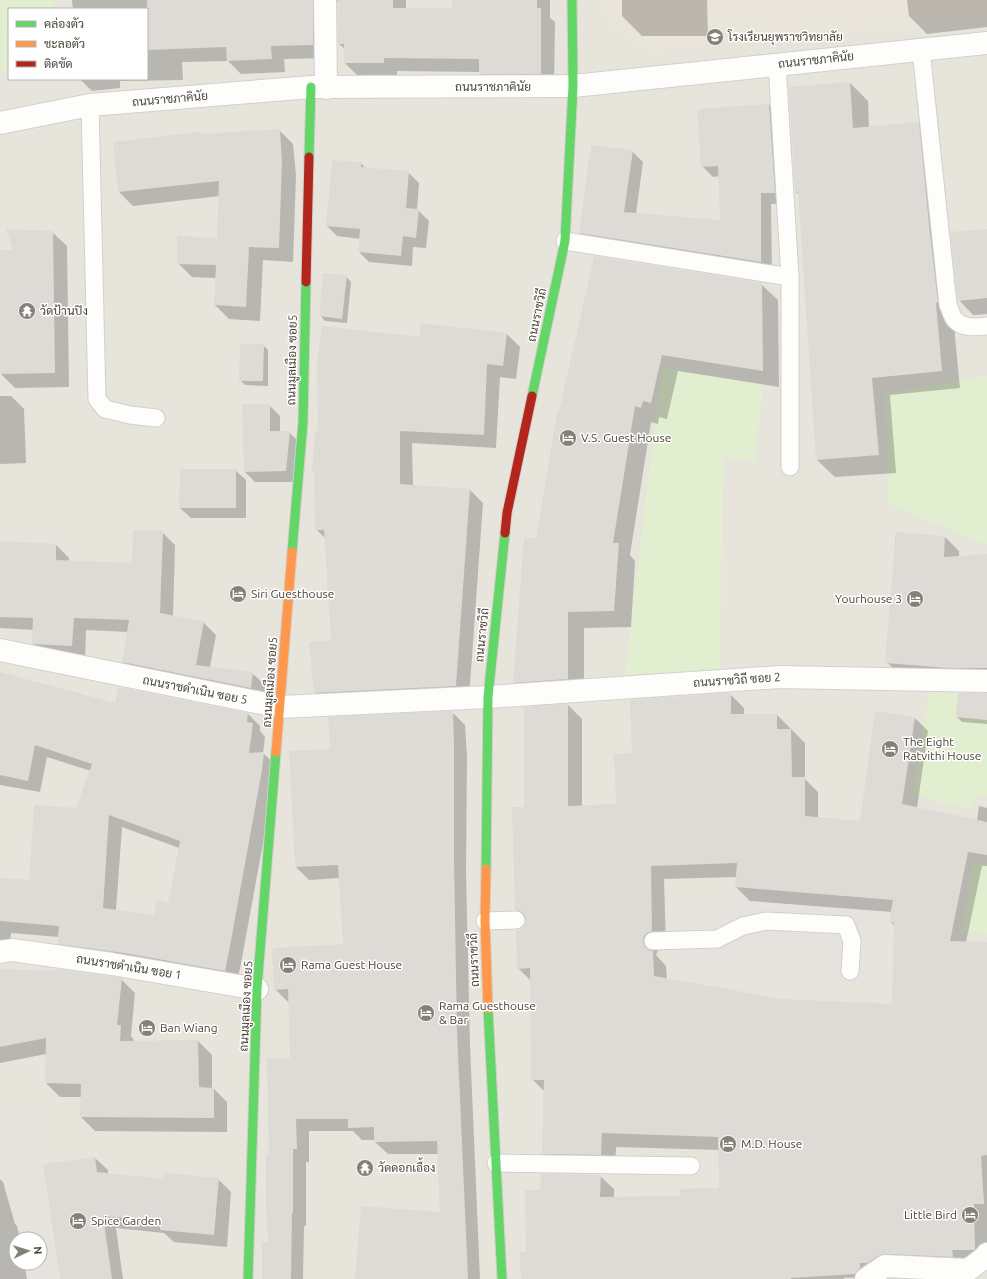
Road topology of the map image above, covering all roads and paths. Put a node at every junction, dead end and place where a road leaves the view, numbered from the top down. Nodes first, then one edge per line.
1 (325, 0) edge
2 (572, 0) edge
3 (987, 43) edge
4 (921, 50) junction
5 (777, 64) junction
6 (573, 86) junction
7 (319, 88) junction
8 (90, 105) junction
9 (0, 123) edge
10 (565, 241) junction
11 (790, 278) junction
12 (987, 326) edge
13 (156, 418) dead end
14 (790, 467) dead end
15 (0, 650) edge
16 (987, 681) edge
17 (488, 697) junction
18 (281, 707) junction
19 (516, 920) dead end
20 (485, 921) junction
21 (653, 941) dead end
22 (0, 952) edge
23 (850, 971) dead end
24 (257, 989) junction
25 (496, 1163) junction
26 (691, 1166) dead end
27 (987, 1254) edge
28 (248, 1279) edge
29 (502, 1279) edge
30 (866, 1279) edge

1 - 7 street
2 - 6 street, ถนนราชวิถี
3 - 4 street, ถนนราชภาคินัย
4 - 5 street, ถนนราชภาคินัย
4 - 12 lane
5 - 6 street, ถนนราชภาคินัย
5 - 11 lane
6 - 7 street, ถนนราชภาคินัย
6 - 10 street, ถนนราชวิถี
7 - 8 street, ถนนราชภาคินัย
7 - 18 street, ถนนมูลเมือง ซอย5
8 - 9 street, ถนนราชภาคินัย
8 - 13 lane
10 - 11 lane
10 - 17 street, ถนนราชวิถี
11 - 14 lane
15 - 18 street, ถนนราชดำเนิน ซอย 5
16 - 17 street, ถนนราชวิถี ซอย 2
17 - 18 street, ถนนราชดำเนิน ซอย 5
17 - 20 street, ถนนราชวิถี
18 - 24 street, ถนนมูลเมือง ซอย5
19 - 20 lane
20 - 25 street, ถนนราชวิถี
21 - 23 lane
22 - 24 street, ถนนราชดำเนิน ซอย 1
24 - 28 street, ถนนมูลเมือง ซอย5
25 - 26 lane
25 - 29 street, ถนนราชวิถี
27 - 30 street

